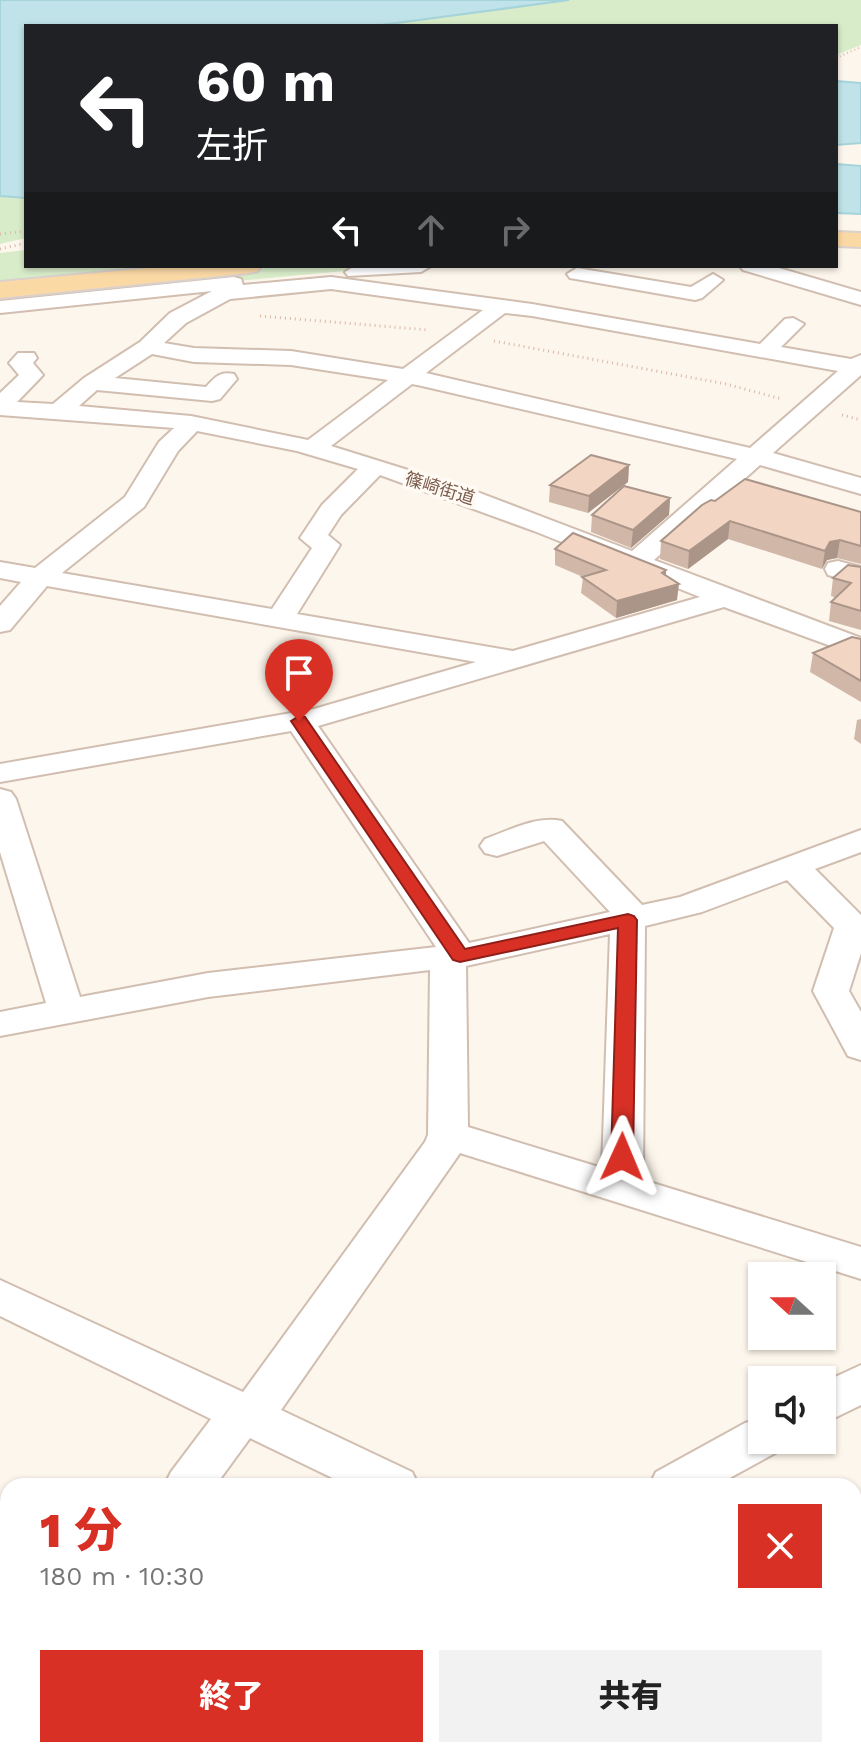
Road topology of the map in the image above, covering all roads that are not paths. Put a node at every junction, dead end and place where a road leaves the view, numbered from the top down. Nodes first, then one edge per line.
1 (838, 239) edge
2 (861, 242) edge
3 (838, 246) edge
4 (228, 268) edge
5 (400, 268) edge
6 (757, 268) edge
7 (571, 279) edge
8 (713, 280) dead end
9 (0, 290) edge
10 (861, 299) edge
11 (501, 306) junction
12 (0, 307) edge
13 (704, 307) dead end
14 (532, 310) junction
15 (793, 324) dead end
16 (674, 335) junction
17 (148, 347) junction
18 (765, 351) junction
19 (26, 358) dead end
20 (859, 366) edge
21 (409, 376) junction
22 (226, 379) dead end
23 (92, 383) junction
24 (0, 407) edge
25 (58, 412) junction
26 (191, 424) junction
27 (311, 449) junction
28 (755, 456) junction
29 (373, 468) junction
30 (861, 486) edge
31 (636, 562) junction
32 (0, 570) edge
33 (40, 577) junction
34 (723, 596) junction
35 (280, 619) junction
36 (0, 624) edge
37 (861, 648) edge
38 (517, 661) junction
39 (299, 721) junction
40 (0, 773) edge
41 (0, 799) edge
42 (861, 840) edge
43 (497, 846) dead end
44 (793, 866) junction
45 (632, 919) junction
46 (454, 957) junction
47 (67, 1013) junction
48 (0, 1024) edge
49 (861, 1047) edge
50 (448, 1135) junction
51 (622, 1189) junction
52 (861, 1263) edge
53 (0, 1297) edge
54 (861, 1383) edge
55 (836, 1397) edge
56 (248, 1413) junction
57 (748, 1445) edge
58 (195, 1478) edge
59 (379, 1478) edge
60 (688, 1478) edge

1 - 2 main road
2 - 3 street
4 - 9 main road
5 - 12 street
6 - 10 street
7 - 8 street
7 - 14 street
11 - 14 street
11 - 17 street
11 - 21 street
13 - 16 street
14 - 16 street
15 - 18 street
16 - 18 street
17 - 21 street
17 - 23 street
18 - 20 street
19 - 24 street
20 - 28 street
21 - 27 street
21 - 28 street
22 - 23 street
23 - 25 street
24 - 25 street, 篠崎街道
25 - 26 street, 篠崎街道
26 - 27 street, 篠崎街道
26 - 33 street
27 - 29 street, 篠崎街道
28 - 30 street
28 - 31 street
29 - 31 street, 篠崎街道
29 - 35 street
31 - 34 street, 篠崎街道
32 - 33 street
33 - 35 street
33 - 36 street
34 - 37 street, 篠崎街道
34 - 38 street
35 - 38 street
38 - 39 street
39 - 40 street
39 - 46 street
41 - 47 street
42 - 44 street
43 - 45 street
44 - 45 street
44 - 49 street
45 - 46 street
45 - 51 street
46 - 47 street
46 - 50 street
47 - 48 street
50 - 51 street
50 - 56 street
51 - 52 street
53 - 56 street
54 - 55 street
56 - 58 street
56 - 59 street
57 - 60 street

